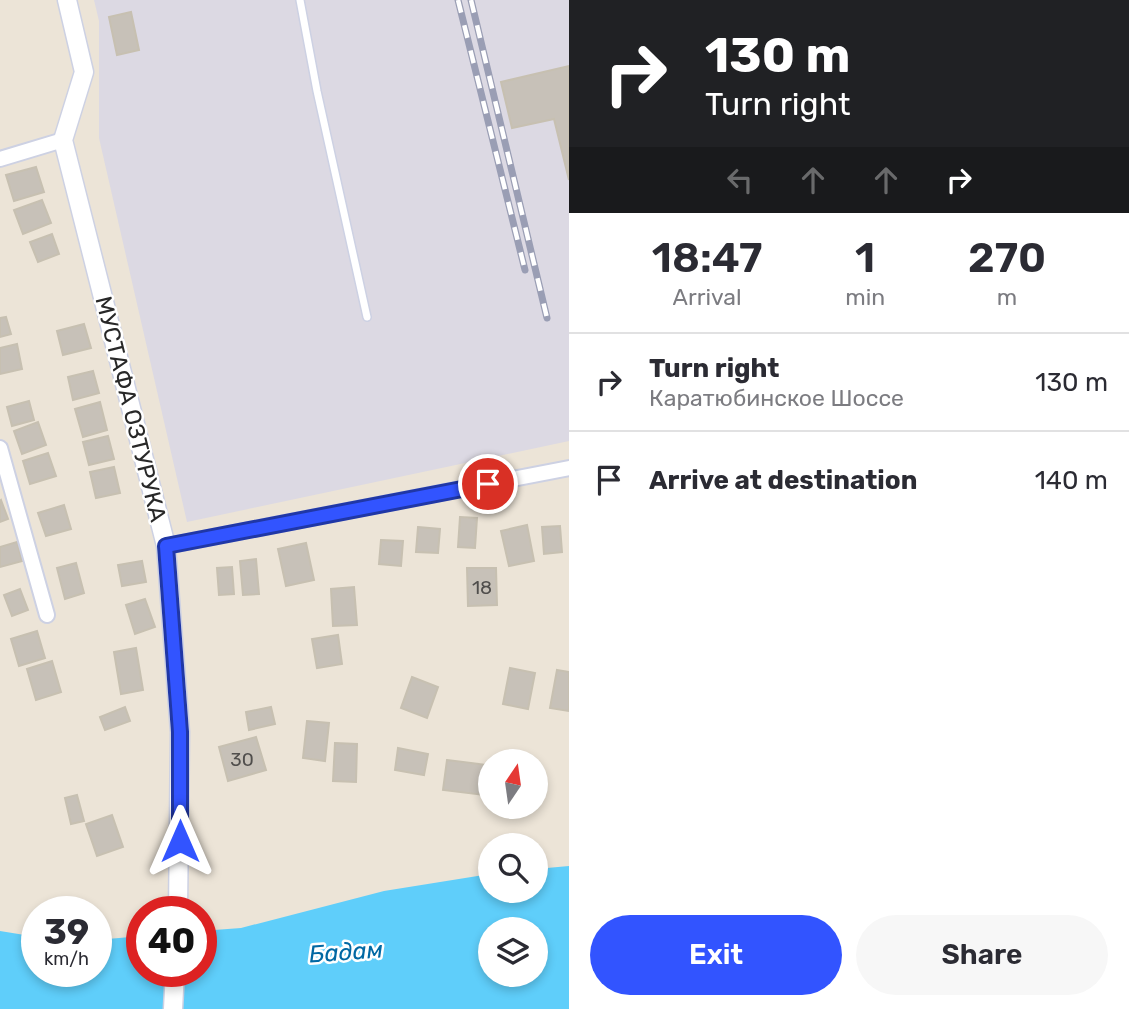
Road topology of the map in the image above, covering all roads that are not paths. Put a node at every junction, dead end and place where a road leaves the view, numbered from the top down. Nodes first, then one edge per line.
1 (67, 0) edge
2 (300, 0) edge
3 (63, 140) junction
4 (0, 159) edge
5 (367, 317) dead end
6 (0, 449) edge
7 (569, 468) edge
8 (166, 546) junction
9 (47, 615) dead end
10 (178, 896) edge
11 (174, 987) edge
12 (173, 1009) edge

1 - 3 street
2 - 5 lane
3 - 4 street
3 - 8 street, МУСТАФА ОЗТУРУКА
6 - 9 street
7 - 8 street
8 - 10 street, МУСТАФА ОЗТУРУКА
11 - 12 street

